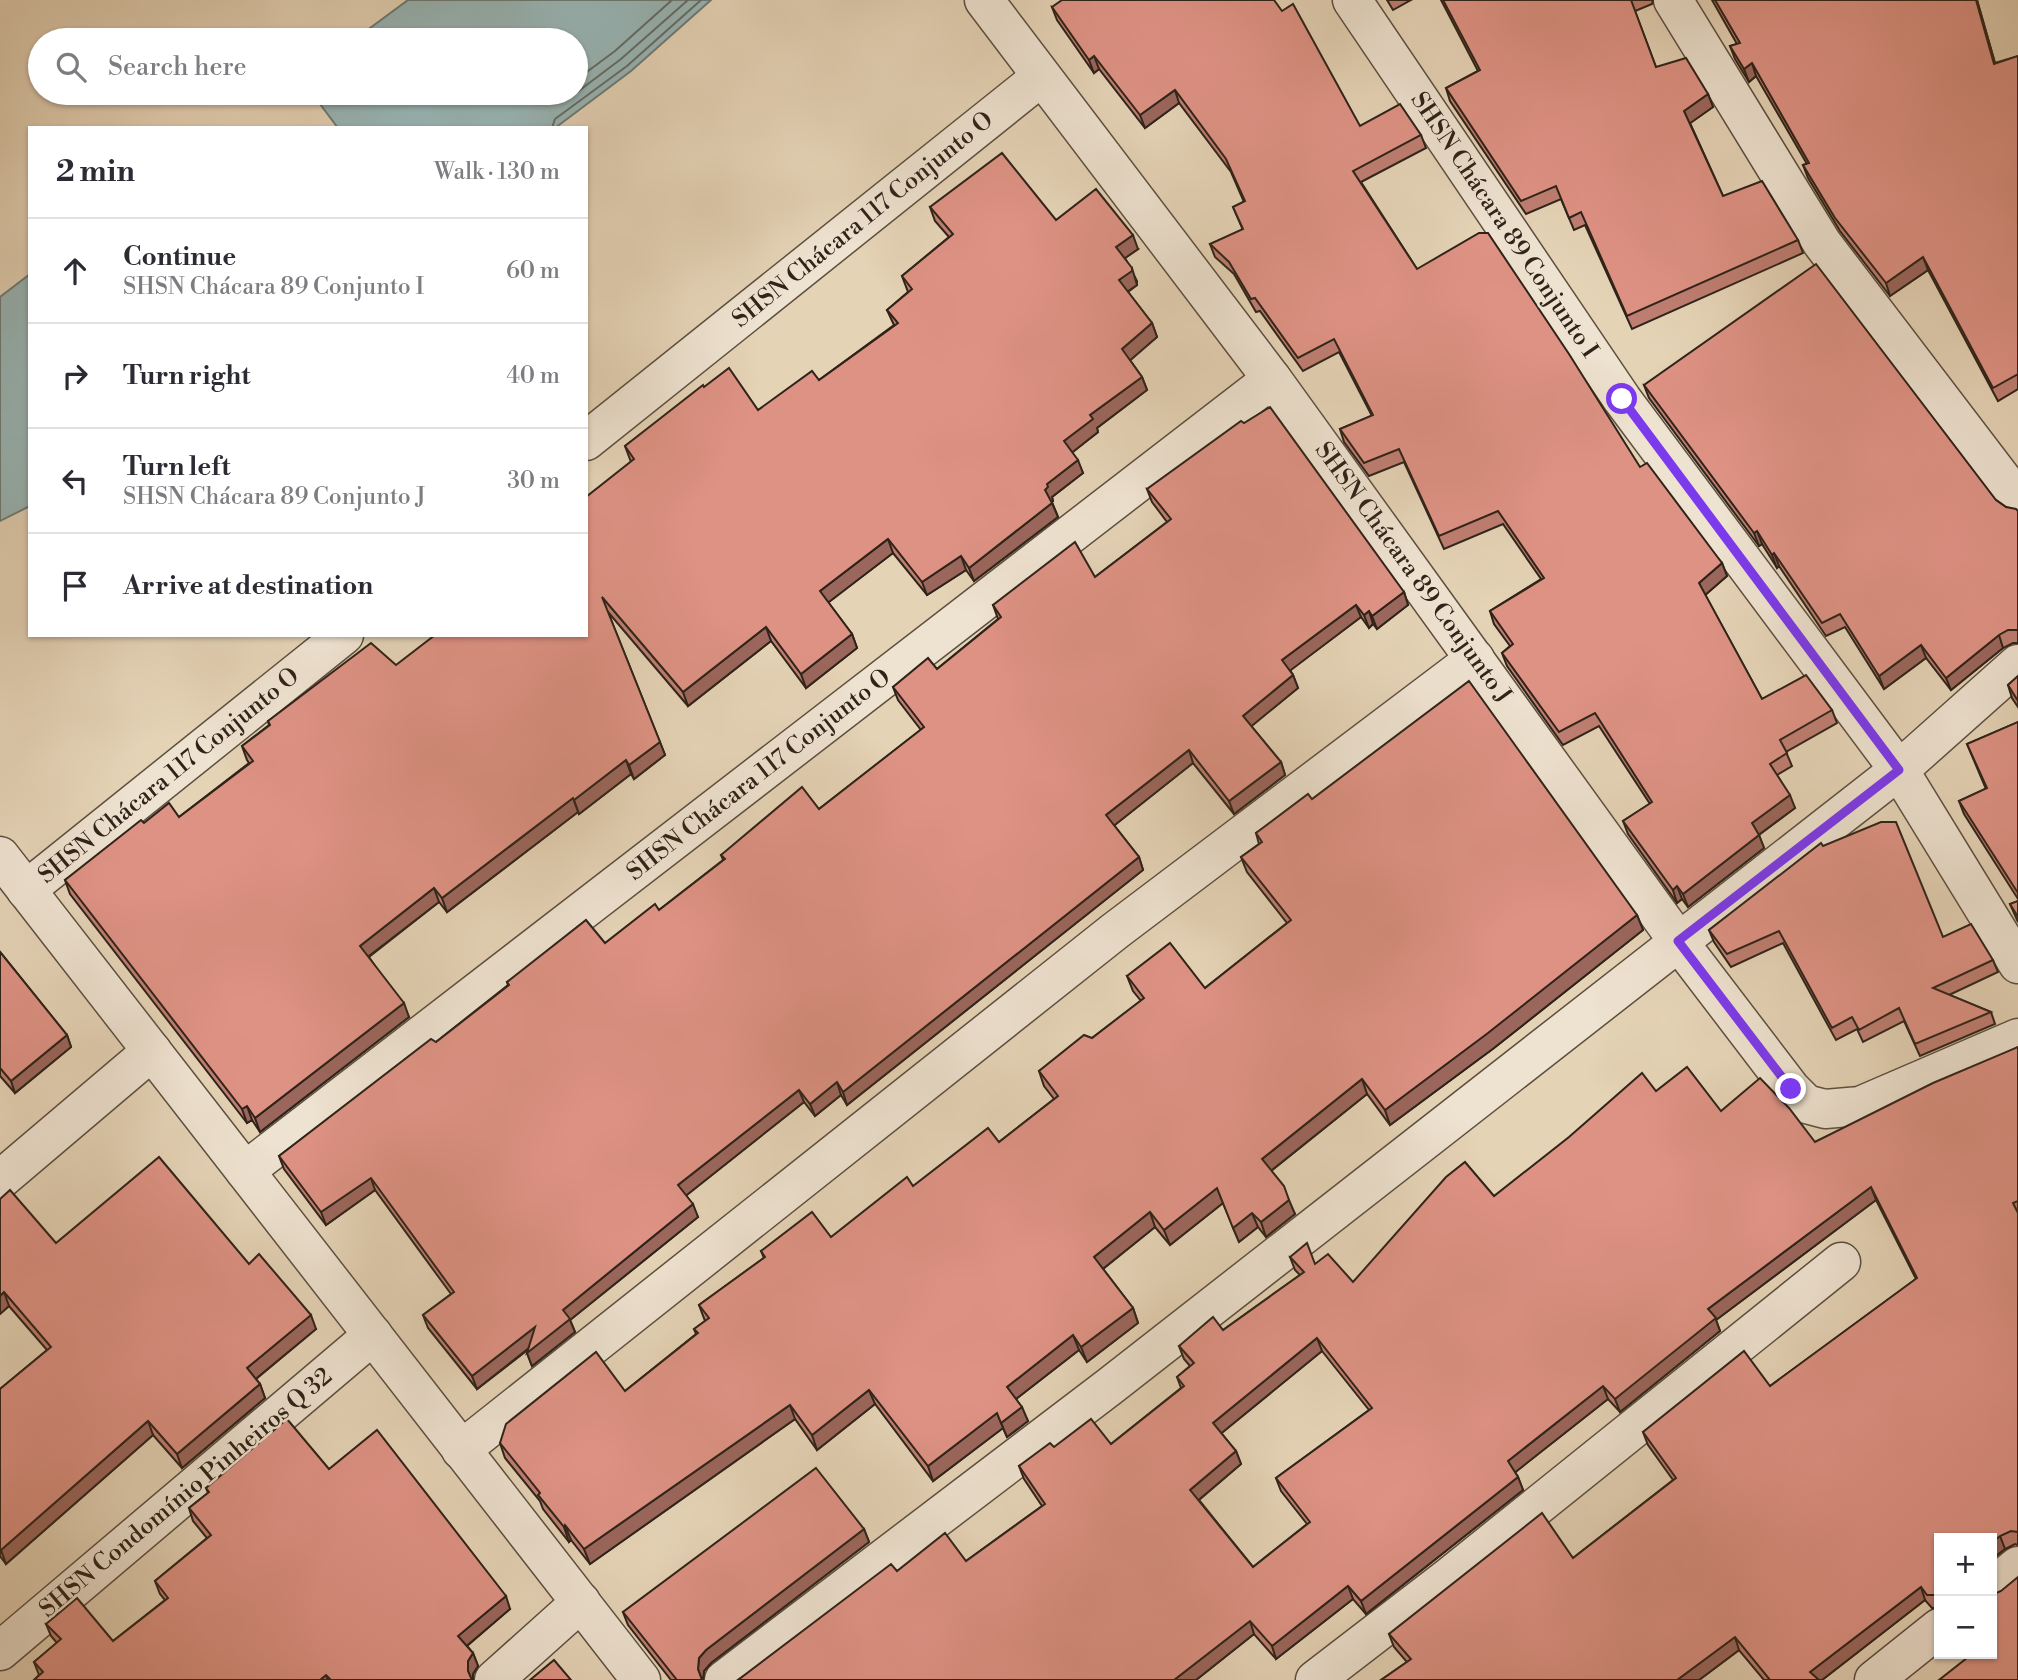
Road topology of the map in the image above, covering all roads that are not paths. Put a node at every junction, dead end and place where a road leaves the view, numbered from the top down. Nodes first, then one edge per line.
1 (984, 0) edge
2 (1352, 0) edge
3 (1673, 0) edge
4 (1041, 77) junction
5 (1272, 379) junction
6 (588, 439) edge
7 (2018, 500) edge
8 (342, 637) edge
9 (1475, 659) junction
10 (2018, 664) edge
11 (1899, 770) junction
12 (0, 856) edge
13 (26, 890) junction
14 (1678, 941) junction
15 (2018, 964) edge
16 (2018, 1038) edge
17 (152, 1051) junction
18 (246, 1171) junction
19 (0, 1180) edge
20 (1841, 1262) dead end
21 (373, 1335) junction
22 (461, 1450) junction
23 (2018, 1566) edge
24 (1997, 1583) edge
25 (581, 1602) junction
26 (1934, 1632) edge
27 (0, 1651) edge
28 (494, 1680) edge
29 (641, 1680) edge
30 (724, 1680) edge
31 (1315, 1680) edge
32 (1874, 1680) edge

1 - 4 street, SHSN Chácara 89 Conjunto J
2 - 11 street, SHSN Chácara 89 Conjunto I
3 - 7 street
4 - 5 street, SHSN Chácara 89 Conjunto J
4 - 6 street, SHSN Chácara 117 Conjunto O
5 - 9 street, SHSN Chácara 89 Conjunto J
5 - 18 street, SHSN Chácara 117 Conjunto O
8 - 13 street, SHSN Chácara 117 Conjunto O
9 - 14 street, SHSN Chácara 89 Conjunto J
9 - 22 street
10 - 11 street
11 - 14 street
11 - 15 street, SHSN Chácara 89 Conjunto I
12 - 13 street
13 - 17 street
14 - 16 street, SHSN Chácara 89 Conjunto J
14 - 30 street
17 - 18 street
17 - 19 street
18 - 21 street
20 - 31 street
21 - 22 street
21 - 27 street, SHSN Condomínio Pinheiros Q 32
22 - 25 street
23 - 24 street
25 - 28 street
25 - 29 street
26 - 32 street

